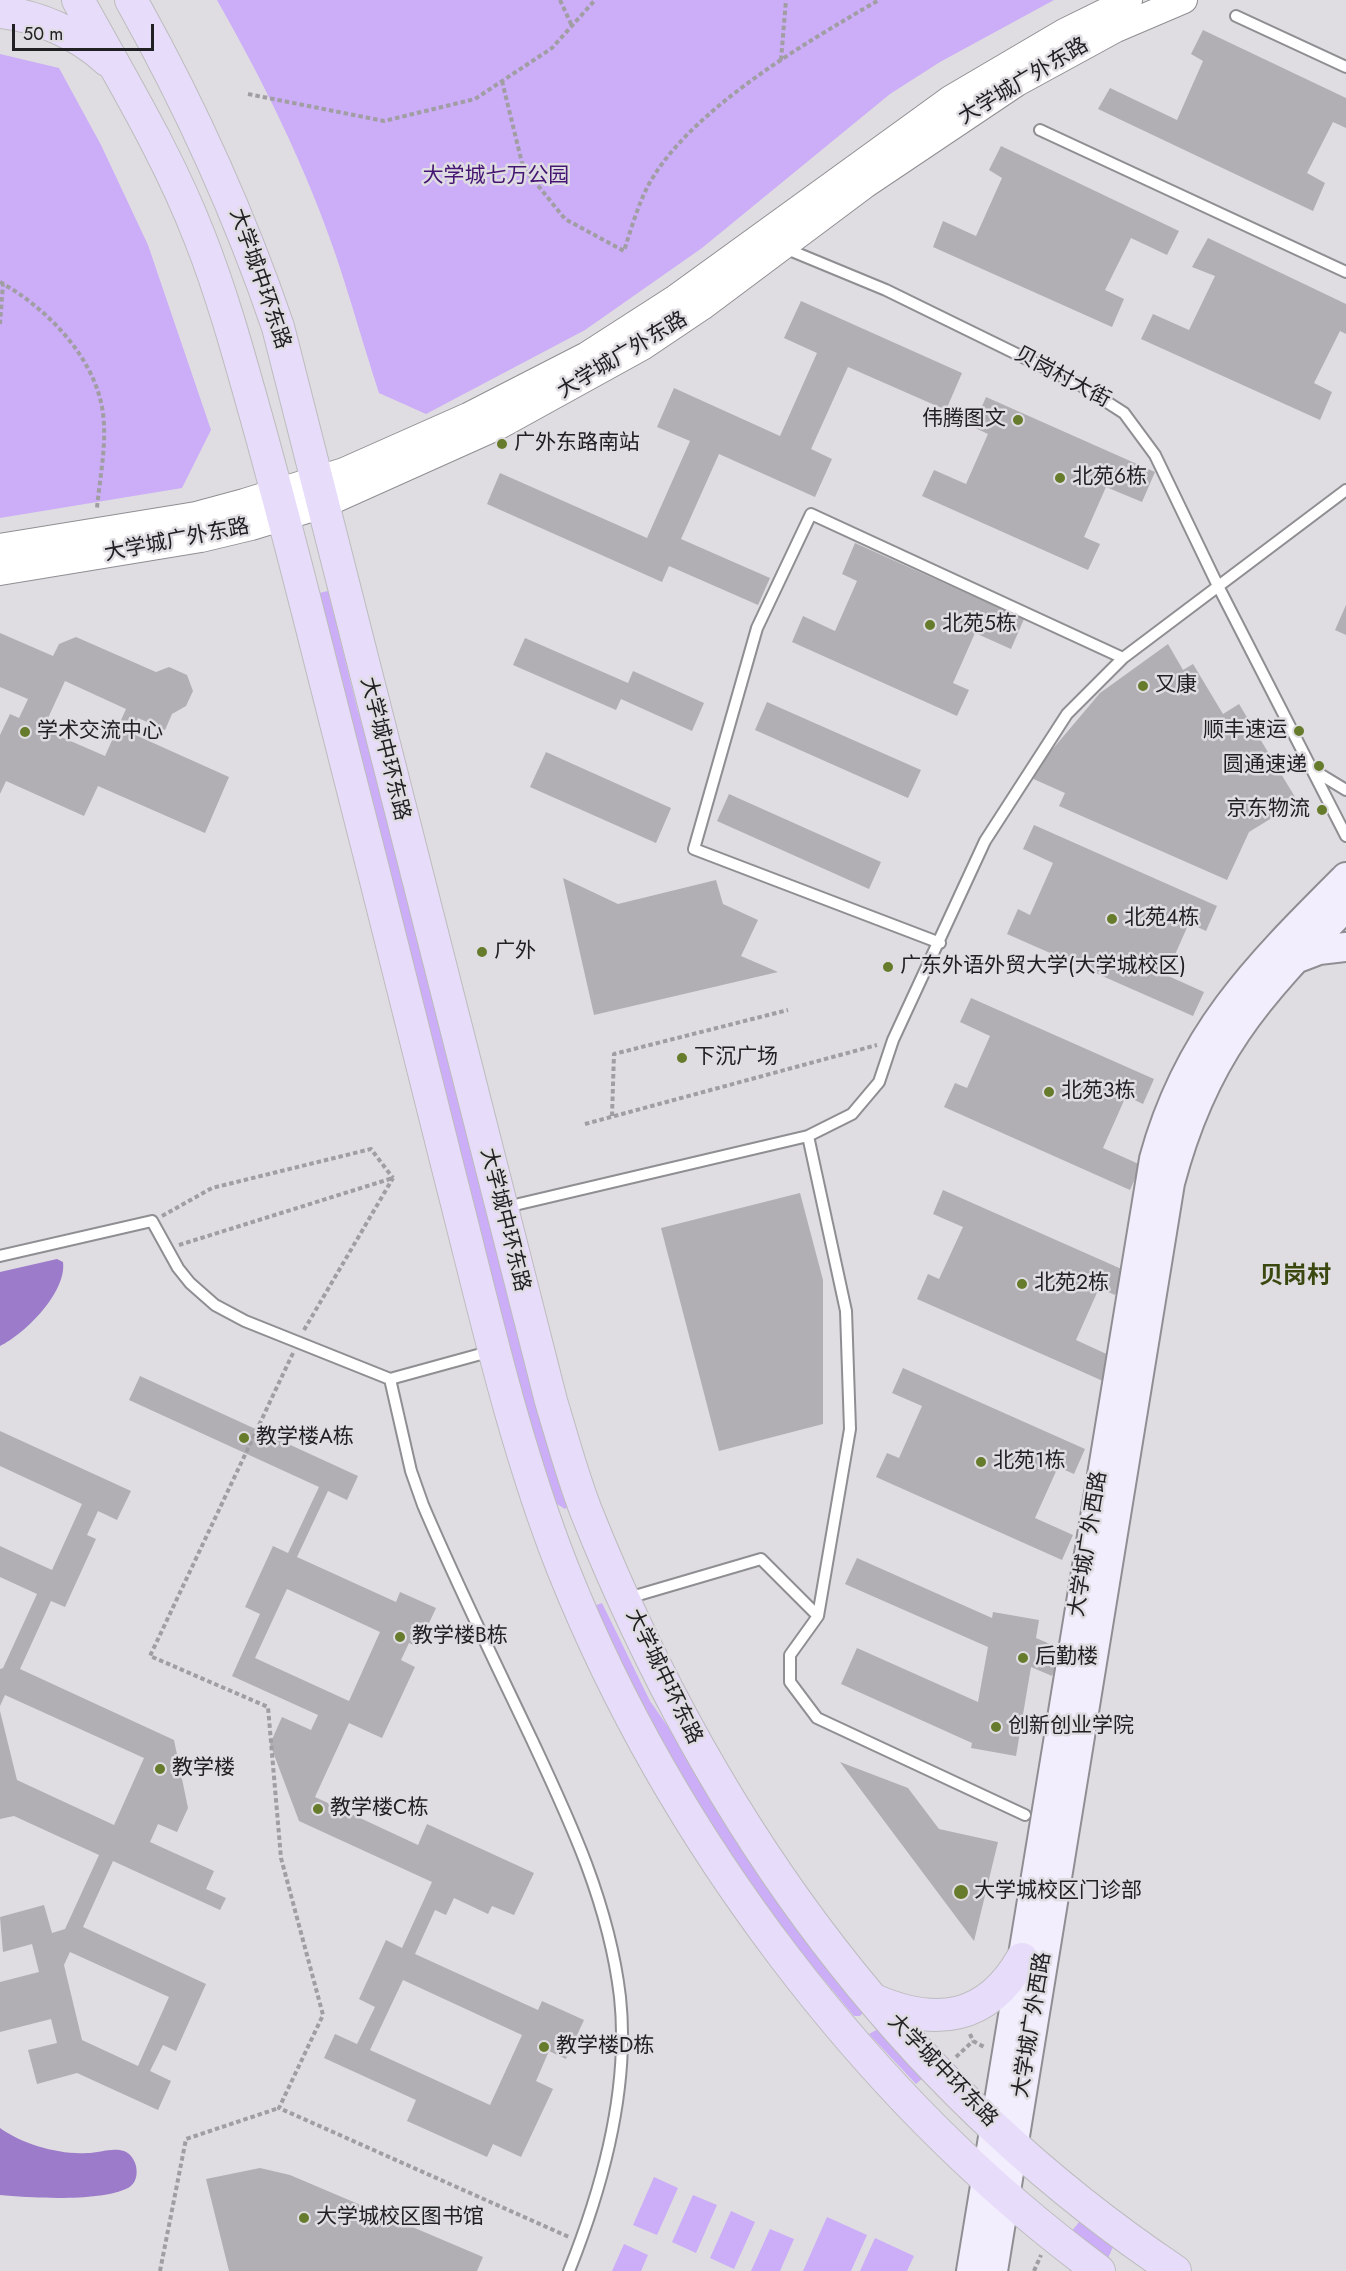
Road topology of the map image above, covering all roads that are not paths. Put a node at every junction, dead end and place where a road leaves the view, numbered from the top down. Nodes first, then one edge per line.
1 (78, 0) edge
2 (131, 0) edge
3 (1130, 0) edge
4 (1184, 0) edge
5 (0, 12) edge
6 (1236, 16) dead end
7 (1346, 67) edge
8 (115, 68) junction
9 (1040, 130) dead end
10 (771, 242) junction
11 (1346, 272) edge
12 (1346, 490) edge
13 (320, 492) junction
14 (280, 505) junction
15 (0, 547) edge
16 (0, 572) edge
17 (1218, 586) junction
18 (1123, 658) junction
19 (1309, 765) junction
20 (1346, 790) edge
21 (1346, 836) edge
22 (1346, 877) edge
23 (1346, 907) edge
24 (940, 943) junction
25 (1346, 947) edge
26 (1292, 962) junction
27 (808, 1136) junction
28 (519, 1204) dead end
29 (0, 1256) edge
30 (494, 1350) junction
31 (390, 1379) junction
32 (589, 1516) junction
33 (550, 1530) junction
34 (621, 1591) junction
35 (576, 1599) junction
36 (818, 1616) junction
37 (1025, 1815) dead end
38 (1022, 1959) junction
39 (876, 2003) junction
40 (849, 2035) junction
41 (1004, 2135) junction
42 (995, 2187) junction
43 (569, 2271) edge
44 (971, 2271) edge
45 (993, 2271) edge
46 (1099, 2271) edge
47 (1175, 2271) edge

1 - 8 main road, 大学城中环东路
2 - 13 main road, 大学城中环东路
3 - 10 street, 大学城广外东路
4 - 10 street, 大学城广外东路
5 - 8 main road
6 - 7 lane
8 - 14 main road, 大学城中环东路
9 - 11 lane
10 - 13 street, 大学城广外东路
10 - 17 lane, 贝岗村大街
12 - 17 lane
13 - 14 street, 大学城广外东路
13 - 32 main road, 大学城中环东路
14 - 15 street, 大学城广外东路
14 - 16 street, 大学城广外东路
14 - 30 main road, 大学城中环东路
17 - 18 lane
17 - 19 lane, 贝岗村大街
18 - 24 lane
18 - 24 lane
19 - 20 lane
19 - 21 lane, 贝岗村大街
22 - 38 main road, 大学城广外西路
23 - 26 main road, 大学城广外西路
24 - 27 lane
25 - 26 main road
26 - 41 main road, 大学城广外西路
27 - 28 lane
27 - 36 lane
29 - 31 lane
30 - 31 lane
30 - 33 main road, 大学城中环东路
31 - 43 lane
32 - 33 main road
32 - 34 main road, 大学城中环东路
33 - 35 main road, 大学城中环东路
34 - 35 main road
34 - 36 lane
34 - 39 main road, 大学城中环东路
35 - 40 main road, 大学城中环东路
36 - 37 lane
38 - 39 main road
38 - 41 main road, 大学城广外西路
39 - 40 main road
39 - 41 main road, 大学城中环东路
40 - 42 main road, 大学城中环东路
41 - 42 main road, 大学城广外西路
41 - 47 main road, 大学城中环东路
42 - 44 main road, 大学城广外西路
42 - 45 main road, 大学城广外西路
42 - 46 main road, 大学城中环东路

